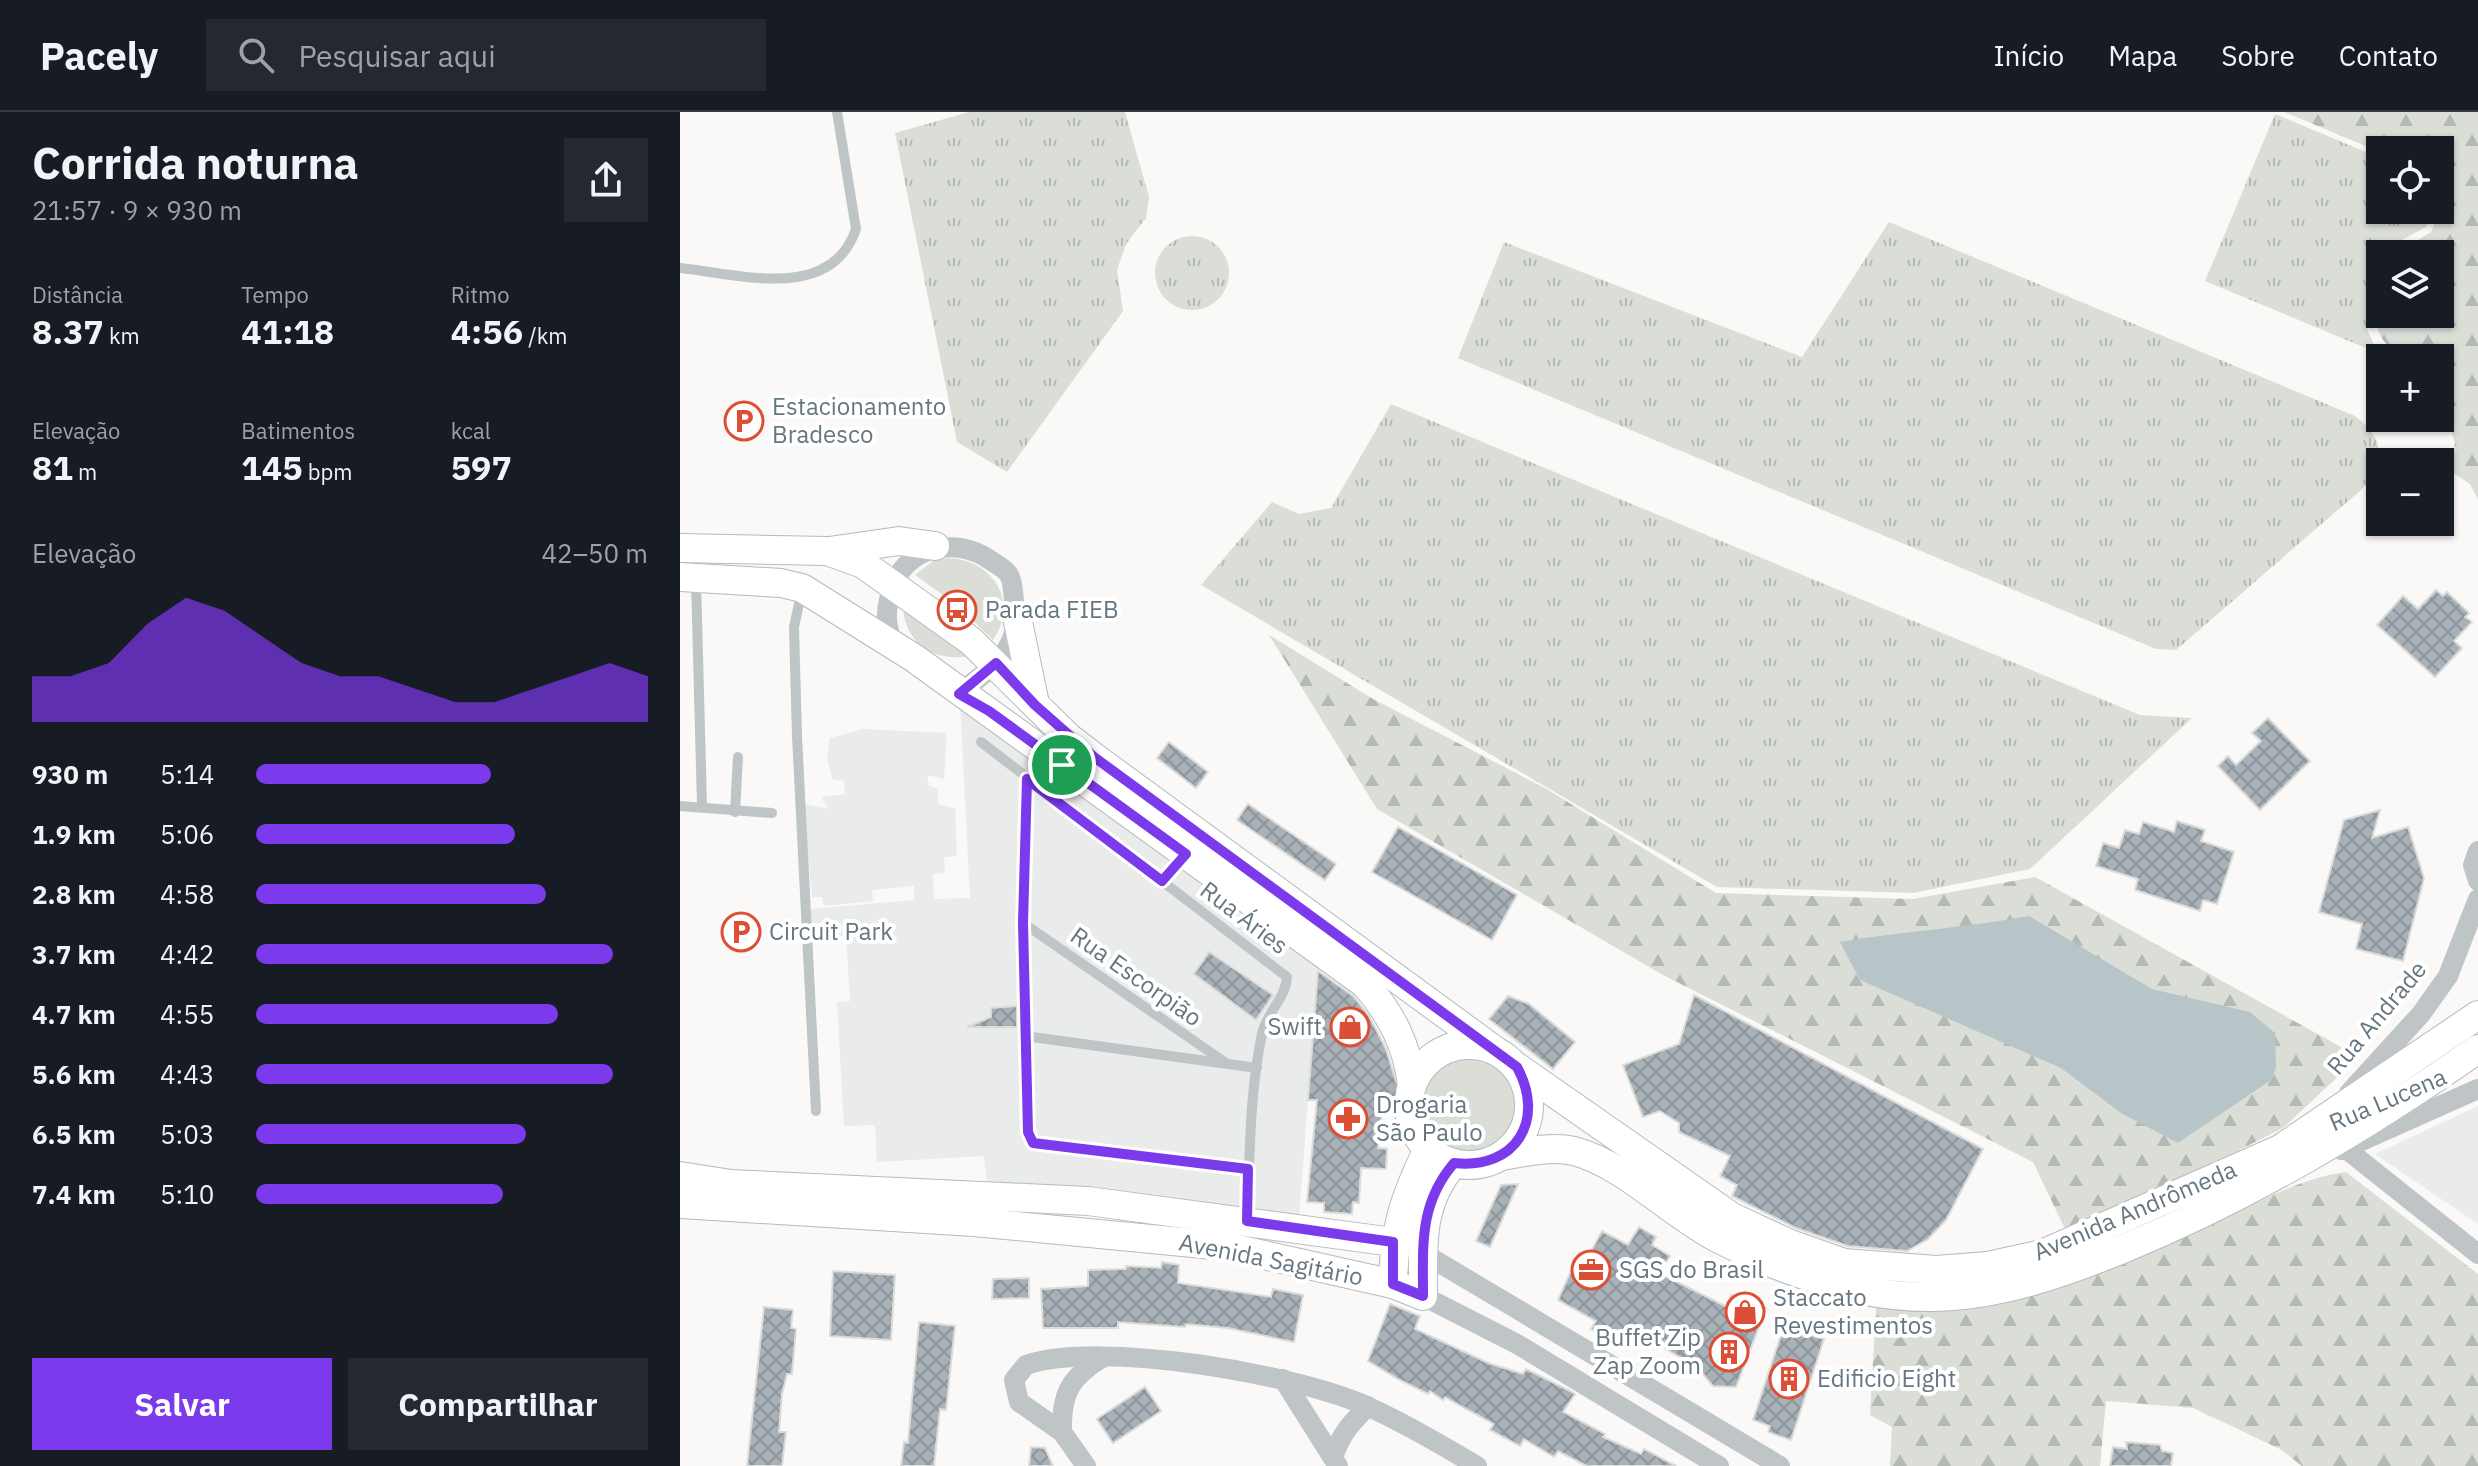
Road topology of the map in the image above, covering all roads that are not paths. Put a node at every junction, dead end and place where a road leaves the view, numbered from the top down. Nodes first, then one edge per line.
1 (837, 112) edge
2 (680, 268) edge
3 (935, 546) junction
4 (680, 548) edge
5 (827, 551) junction
6 (688, 577) edge
7 (893, 584) junction
8 (802, 588) junction
9 (1017, 617) junction
10 (895, 646) junction
11 (996, 663) junction
12 (959, 694) junction
13 (1035, 705) junction
14 (981, 742) dead end
15 (738, 757) dead end
16 (1027, 779) junction
17 (680, 806) edge
18 (702, 806) junction
19 (735, 812) junction
20 (772, 813) dead end
21 (2478, 851) edge
22 (1186, 854) junction
23 (1162, 881) junction
24 (2478, 881) edge
25 (2478, 899) edge
26 (1023, 923) junction
27 (2478, 1015) edge
28 (1025, 1036) junction
29 (1493, 1049) junction
30 (2478, 1049) edge
31 (1226, 1063) junction
32 (1517, 1067) junction
33 (1257, 1068) junction
34 (1412, 1085) junction
35 (2478, 1089) edge
36 (816, 1111) dead end
37 (2324, 1120) junction
38 (1428, 1149) junction
39 (2346, 1149) junction
40 (2317, 1155) junction
41 (1502, 1156) junction
42 (1454, 1163) junction
43 (1248, 1169) junction
44 (680, 1176) edge
45 (730, 1196) junction
46 (684, 1206) edge
47 (1247, 1221) junction
48 (1393, 1242) junction
49 (1423, 1253) junction
50 (2478, 1254) edge
51 (1393, 1284) junction
52 (1423, 1296) junction
53 (1102, 1358) junction
54 (1283, 1379) junction
55 (1368, 1406) junction
56 (1062, 1432) junction
57 (1336, 1462) edge
58 (1086, 1466) edge
59 (1477, 1466) edge
60 (1719, 1466) edge
61 (1780, 1466) edge

1 - 2 lane
3 - 5 main road
3 - 7 street
3 - 9 street
4 - 5 main road
5 - 7 main road
6 - 8 main road
6 - 18 lane
7 - 10 street
7 - 11 main road
8 - 10 main road
8 - 36 lane
9 - 11 street
9 - 13 main road
10 - 12 main road
11 - 12 street
11 - 13 main road
12 - 22 main road
13 - 29 main road
14 - 16 lane, Rua Áries
15 - 19 lane
16 - 23 lane, Rua Áries
16 - 26 lane
17 - 18 lane
18 - 19 lane
19 - 20 lane
21 - 24 street
22 - 23 lane
22 - 34 main road
23 - 33 lane, Rua Áries
25 - 37 street, Rua Andrade
26 - 28 lane
26 - 31 lane, Rua Escorpião
27 - 37 main road, Avenida Andrômeda
28 - 31 lane
28 - 43 lane
29 - 32 main road
29 - 34 main road
30 - 40 main road, Avenida Andrômeda
31 - 33 lane
32 - 37 main road, Avenida Andrômeda
32 - 41 main road
33 - 43 lane, Rua Áries
34 - 38 main road
35 - 39 street, Rua Lucena
38 - 42 main road
38 - 48 main road
39 - 40 street, Rua Lucena
39 - 50 street
40 - 41 main road, Avenida Andrômeda
41 - 42 main road
42 - 49 main road
43 - 47 lane, Rua Áries
44 - 45 main road, Avenida Sagitário
45 - 46 main road, Avenida Sagitário
45 - 47 main road, Avenida Sagitário
45 - 51 main road, Avenida Sagitário
47 - 48 main road, Avenida Sagitário
48 - 51 main road
49 - 52 main road
49 - 61 street
51 - 52 main road, Avenida Sagitário
52 - 60 street, Avenida Sagitário
53 - 54 street
53 - 56 street
53 - 56 street
54 - 55 street
54 - 57 street
55 - 57 street
55 - 59 street
56 - 58 street

